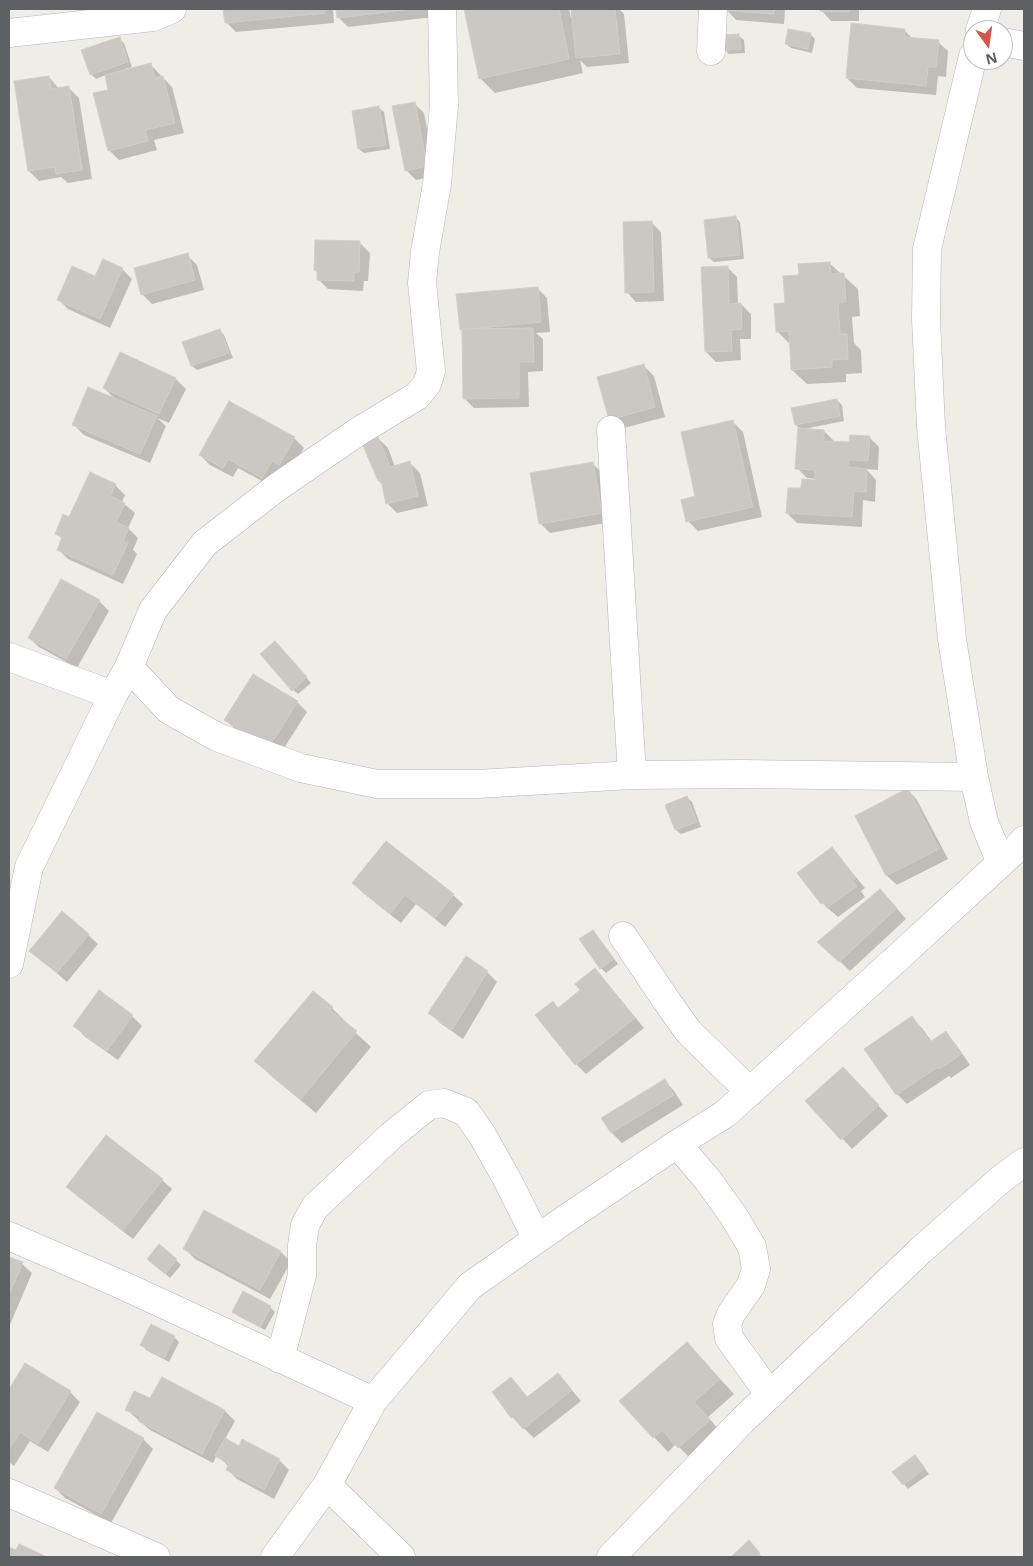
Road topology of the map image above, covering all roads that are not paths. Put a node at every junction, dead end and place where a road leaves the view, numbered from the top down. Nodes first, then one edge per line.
1 (172, 9) edge
2 (442, 9) edge
3 (712, 9) edge
4 (9, 33) edge
5 (710, 51) dead end
6 (970, 70) edge
7 (611, 430) dead end
8 (9, 656) edge
9 (129, 667) junction
10 (113, 695) junction
11 (632, 775) junction
12 (974, 778) junction
13 (1017, 854) edge
14 (623, 936) dead end
15 (9, 964) edge
16 (750, 1092) junction
17 (677, 1144) junction
18 (1024, 1162) edge
19 (9, 1236) edge
20 (537, 1239) junction
21 (280, 1359) junction
22 (770, 1395) junction
23 (373, 1401) junction
24 (328, 1485) junction
25 (9, 1493) edge
26 (156, 1557) edge
27 (275, 1557) edge
28 (401, 1557) edge
29 (611, 1557) edge

1 - 4 street
2 - 9 street
3 - 5 street
6 - 12 street
7 - 11 street
8 - 10 street
9 - 10 street
9 - 11 street
10 - 15 street
11 - 12 street
12 - 13 street
13 - 16 street
14 - 16 street
16 - 17 street
17 - 20 street
17 - 22 street
18 - 22 street
19 - 21 street
20 - 21 street
20 - 23 street
21 - 23 street
22 - 29 street
23 - 24 street
24 - 27 street
24 - 28 street
25 - 26 street

